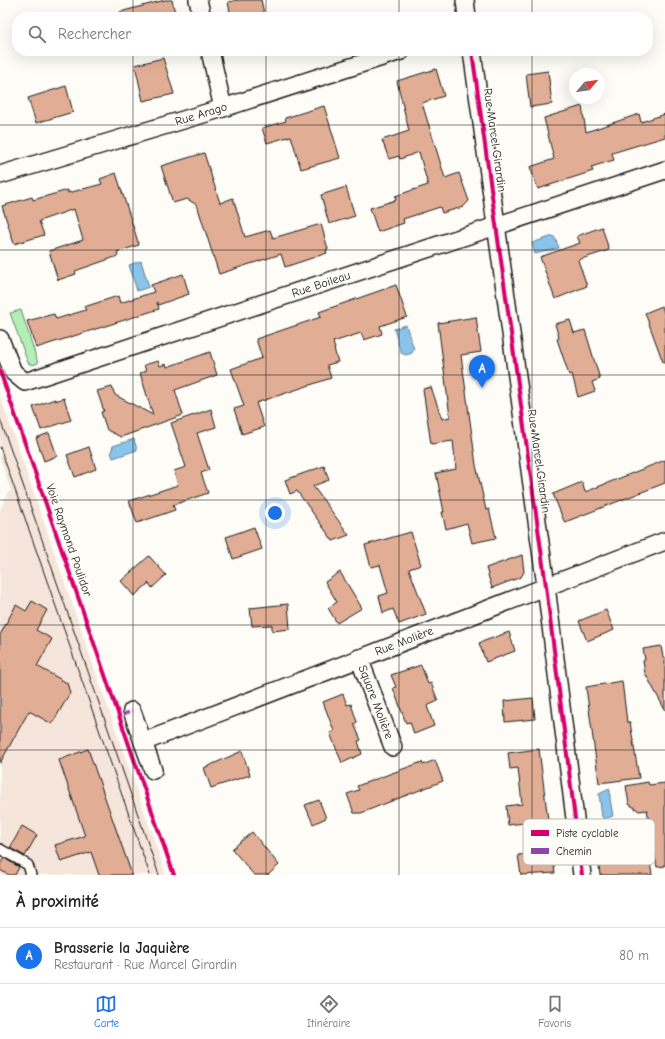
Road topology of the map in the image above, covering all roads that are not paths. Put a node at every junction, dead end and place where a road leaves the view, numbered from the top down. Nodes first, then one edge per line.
1 (198, 0) edge
2 (465, 0) edge
3 (201, 12) edge
4 (466, 12) edge
5 (211, 56) edge
6 (385, 56) edge
7 (473, 56) edge
8 (223, 108) junction
9 (665, 170) edge
10 (0, 175) edge
11 (497, 226) junction
12 (0, 339) edge
13 (665, 541) edge
14 (546, 586) junction
15 (359, 658) junction
16 (132, 711) dead end
17 (143, 742) junction
18 (393, 747) dead end
19 (153, 770) dead end
20 (575, 819) edge
21 (0, 849) edge
22 (581, 865) edge
23 (31, 875) edge
24 (582, 875) edge

1 - 3 street
2 - 4 street
5 - 8 street
6 - 8 street, Rue Arago
7 - 11 street, Rue Marcel Girardin
8 - 10 street, Rue Arago
9 - 11 street, Rue Boileau
11 - 12 street, Rue Boileau
11 - 14 street, Rue Marcel Girardin
13 - 14 street, Rue Molière
14 - 15 street, Rue Molière
14 - 20 street, Rue Marcel Girardin
15 - 17 street, Rue Molière
15 - 18 street, Square Molière
16 - 17 street
17 - 19 street
21 - 23 lane
22 - 24 street, Rue Marcel Girardin

